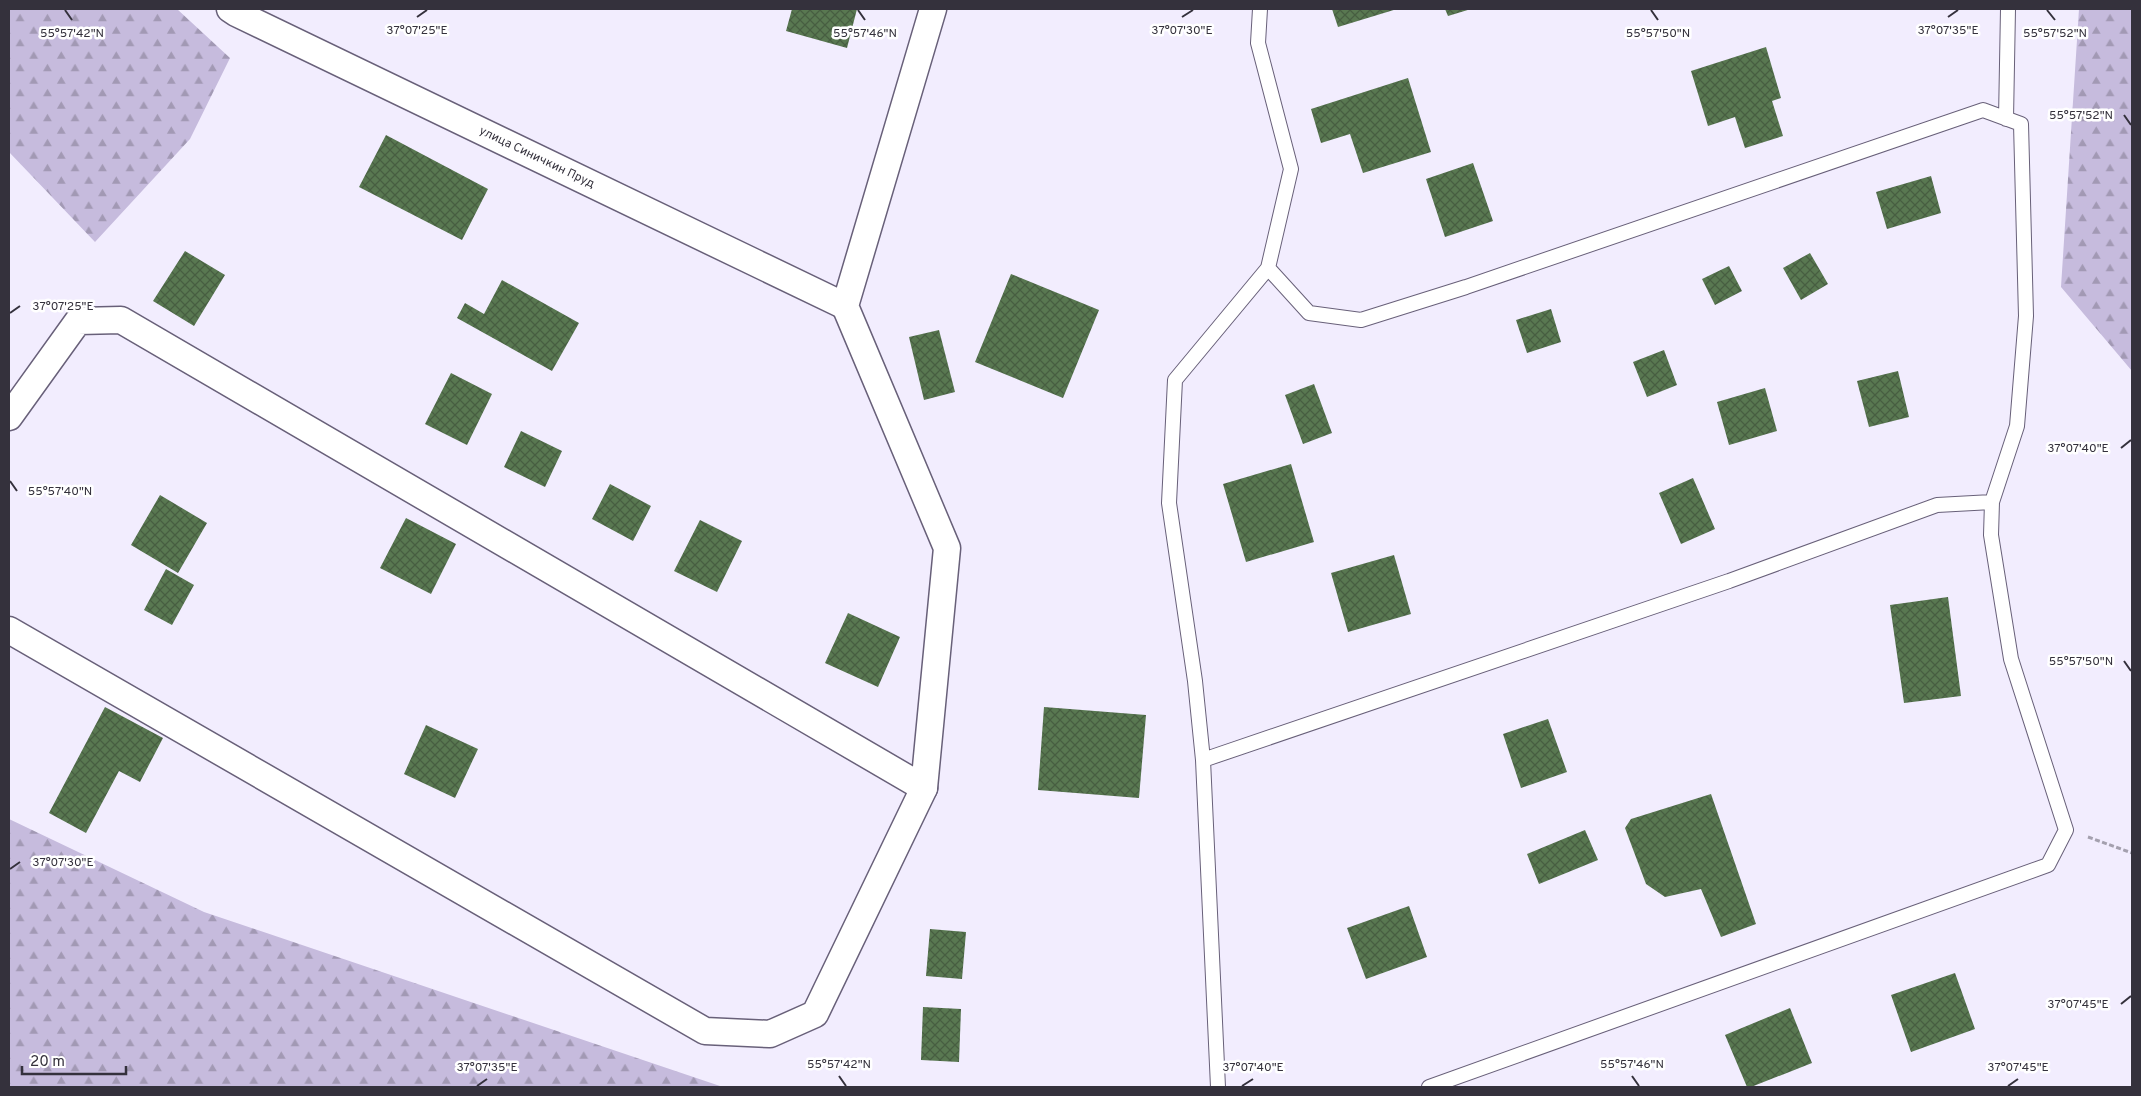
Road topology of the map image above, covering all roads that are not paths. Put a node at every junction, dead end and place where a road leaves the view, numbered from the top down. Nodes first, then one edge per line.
1 (230, 9) edge
2 (933, 9) edge
3 (1260, 9) edge
4 (2008, 9) edge
5 (2006, 119) junction
6 (1268, 268) junction
7 (845, 306) junction
8 (9, 417) edge
9 (1992, 502) junction
10 (9, 630) edge
11 (1203, 760) junction
12 (924, 788) junction
13 (1218, 1087) edge
14 (1429, 1087) edge

1 - 7 street, улица Синичкин Пруд
2 - 7 street
3 - 6 lane
4 - 5 lane
5 - 6 lane
5 - 9 lane
6 - 11 lane
7 - 12 street
8 - 12 street
9 - 11 lane
9 - 14 lane
10 - 12 street
11 - 13 lane

